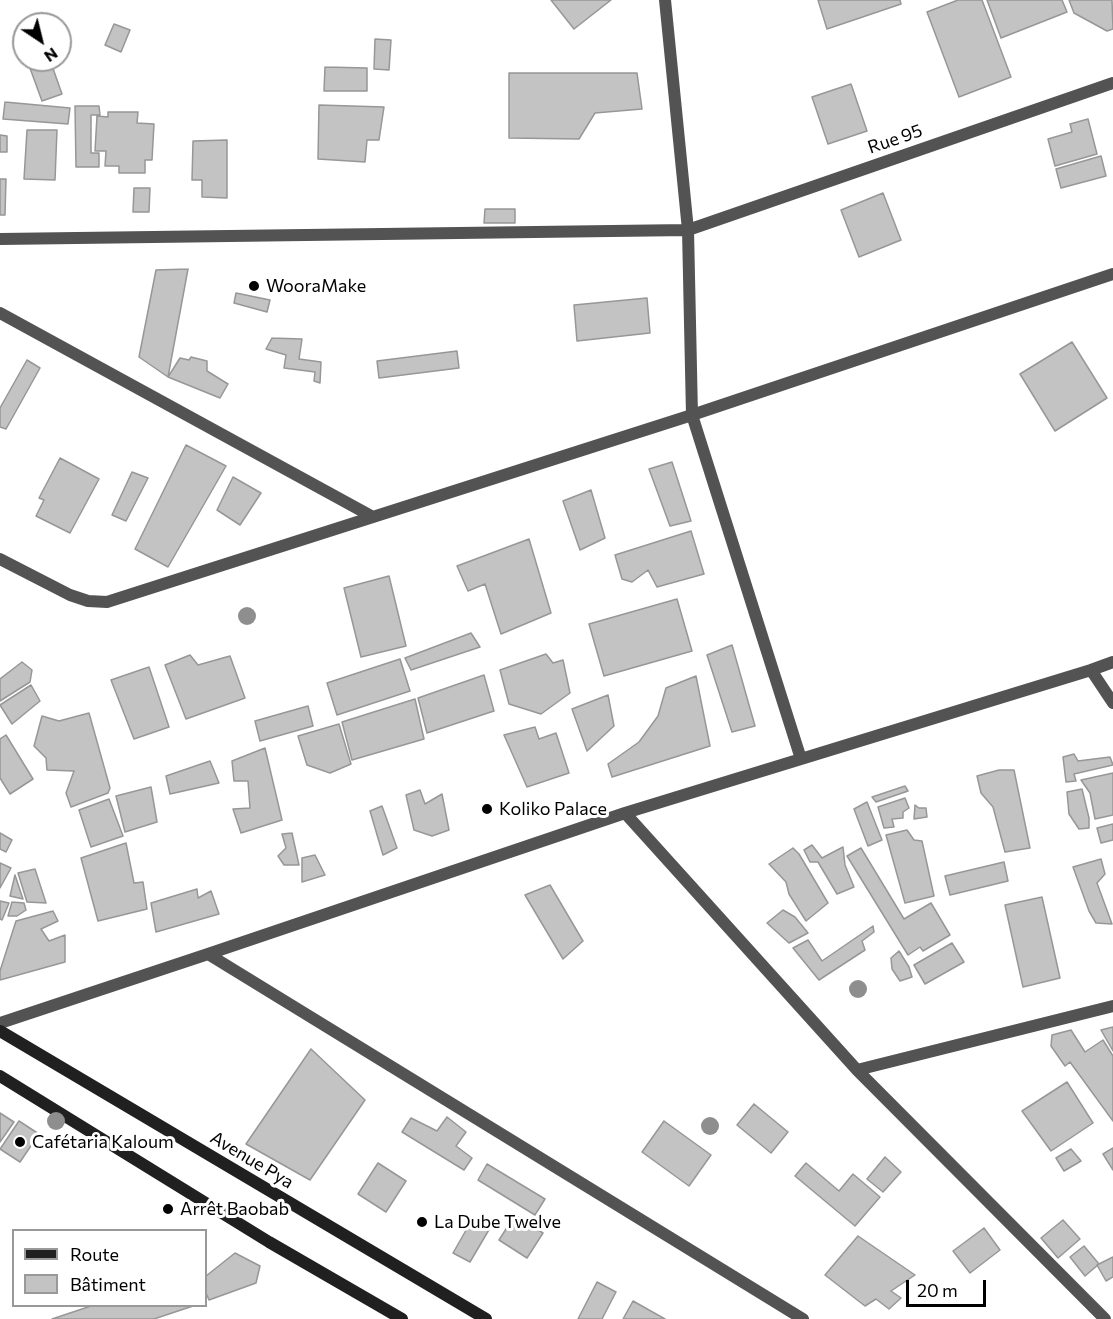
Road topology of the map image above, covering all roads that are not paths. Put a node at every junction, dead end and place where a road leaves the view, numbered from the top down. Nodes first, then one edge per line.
1 (665, 0) edge
2 (1113, 83) edge
3 (688, 230) junction
4 (0, 239) edge
5 (1113, 274) edge
6 (0, 313) edge
7 (692, 415) junction
8 (373, 517) junction
9 (0, 559) edge
10 (1113, 662) edge
11 (1091, 670) junction
12 (1113, 703) edge
13 (801, 759) junction
14 (625, 813) junction
15 (208, 954) junction
16 (1113, 1006) edge
17 (0, 1023) edge
18 (0, 1031) edge
19 (857, 1070) junction
20 (0, 1076) edge
21 (1113, 1315) edge
22 (402, 1319) edge
23 (486, 1319) edge
24 (803, 1319) edge
25 (1105, 1319) edge

1 - 3 street
2 - 3 street, Rue 95
3 - 4 street, Rue 95
3 - 7 street
5 - 7 street
6 - 8 street
7 - 8 street
7 - 13 street
8 - 9 street
10 - 11 street
11 - 12 street
11 - 13 street
13 - 14 street
14 - 15 street
14 - 19 street
15 - 17 street
15 - 24 street
16 - 19 street
18 - 23 main road, Avenue Pya
19 - 25 street
20 - 22 main road
21 - 25 street

